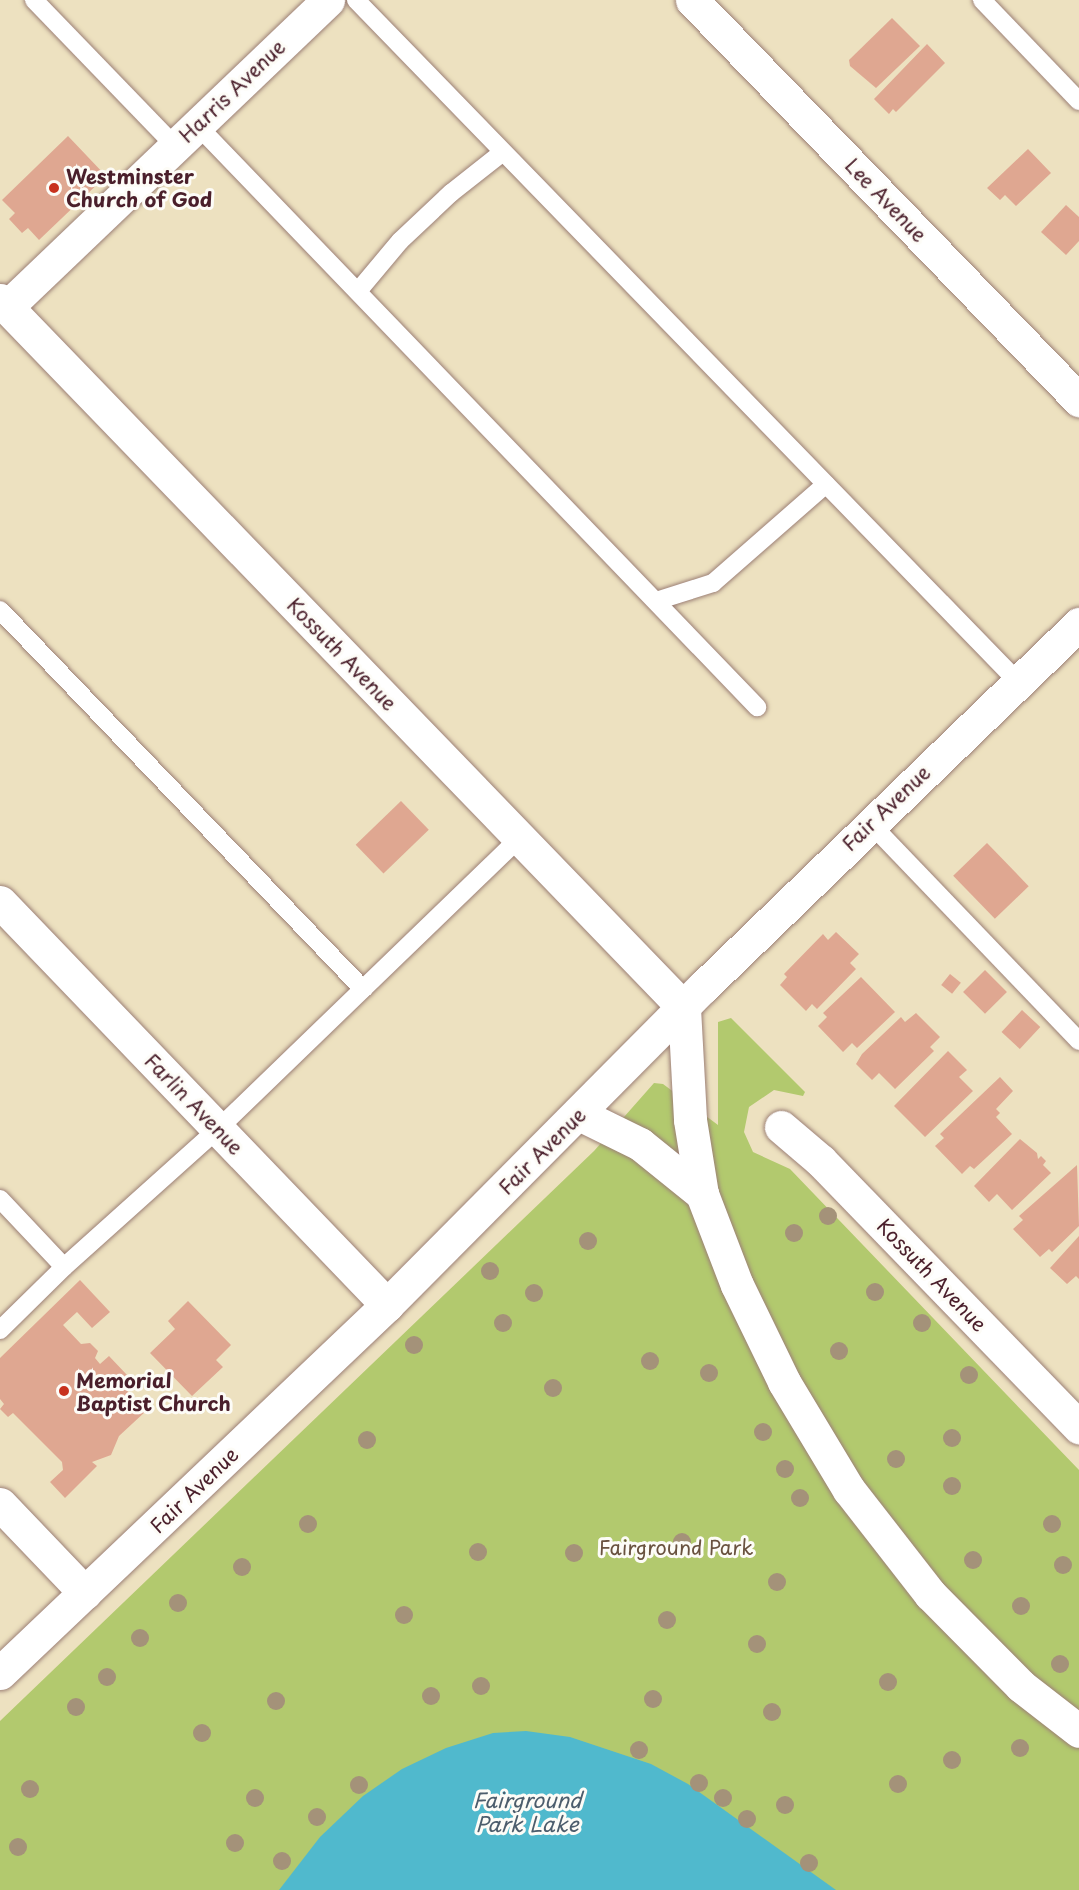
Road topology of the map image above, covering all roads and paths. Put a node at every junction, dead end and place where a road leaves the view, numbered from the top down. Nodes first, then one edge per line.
1 (33, 0) edge
2 (328, 0) edge
3 (356, 0) edge
4 (692, 0) edge
5 (982, 0) edge
6 (1079, 101) edge
7 (186, 135) junction
8 (503, 152) junction
9 (359, 290) junction
10 (3, 304) edge
11 (1079, 400) edge
12 (826, 484) junction
13 (656, 601) junction
14 (0, 610) edge
15 (1079, 624) edge
16 (1018, 682) junction
17 (757, 707) dead end
18 (870, 823) junction
19 (520, 837) junction
20 (0, 902) edge
21 (363, 989) junction
22 (684, 1008) junction
23 (1079, 1041) edge
24 (579, 1114) junction
25 (781, 1127) dead end
26 (218, 1129) junction
27 (702, 1194) junction
28 (0, 1199) edge
29 (64, 1267) junction
30 (387, 1305) junction
31 (0, 1330) edge
32 (1079, 1427) edge
33 (0, 1504) edge
34 (85, 1593) junction
35 (0, 1673) edge
36 (1079, 1731) edge

1 - 7 lane
2 - 7 street, Harris Avenue
3 - 8 lane
4 - 11 street, Lee Avenue
5 - 6 lane
7 - 9 lane
7 - 10 street, Harris Avenue
8 - 9 lane
8 - 12 lane
9 - 13 lane
10 - 19 street, Kossuth Avenue
12 - 13 lane
12 - 16 lane
13 - 17 lane
14 - 21 lane
15 - 16 street, Fair Avenue
16 - 18 street, Fair Avenue
18 - 22 street, Fair Avenue
18 - 23 lane
19 - 21 lane
19 - 22 street, Kossuth Avenue
20 - 26 street, Farlin Avenue
21 - 26 lane
22 - 24 street, Fair Avenue
22 - 27 street
24 - 27 street
24 - 30 street, Fair Avenue
25 - 32 street, Kossuth Avenue
26 - 29 lane
26 - 30 street, Farlin Avenue
27 - 36 street
28 - 29 lane
29 - 31 lane
30 - 34 street, Fair Avenue
33 - 34 street
34 - 35 street, Fair Avenue

